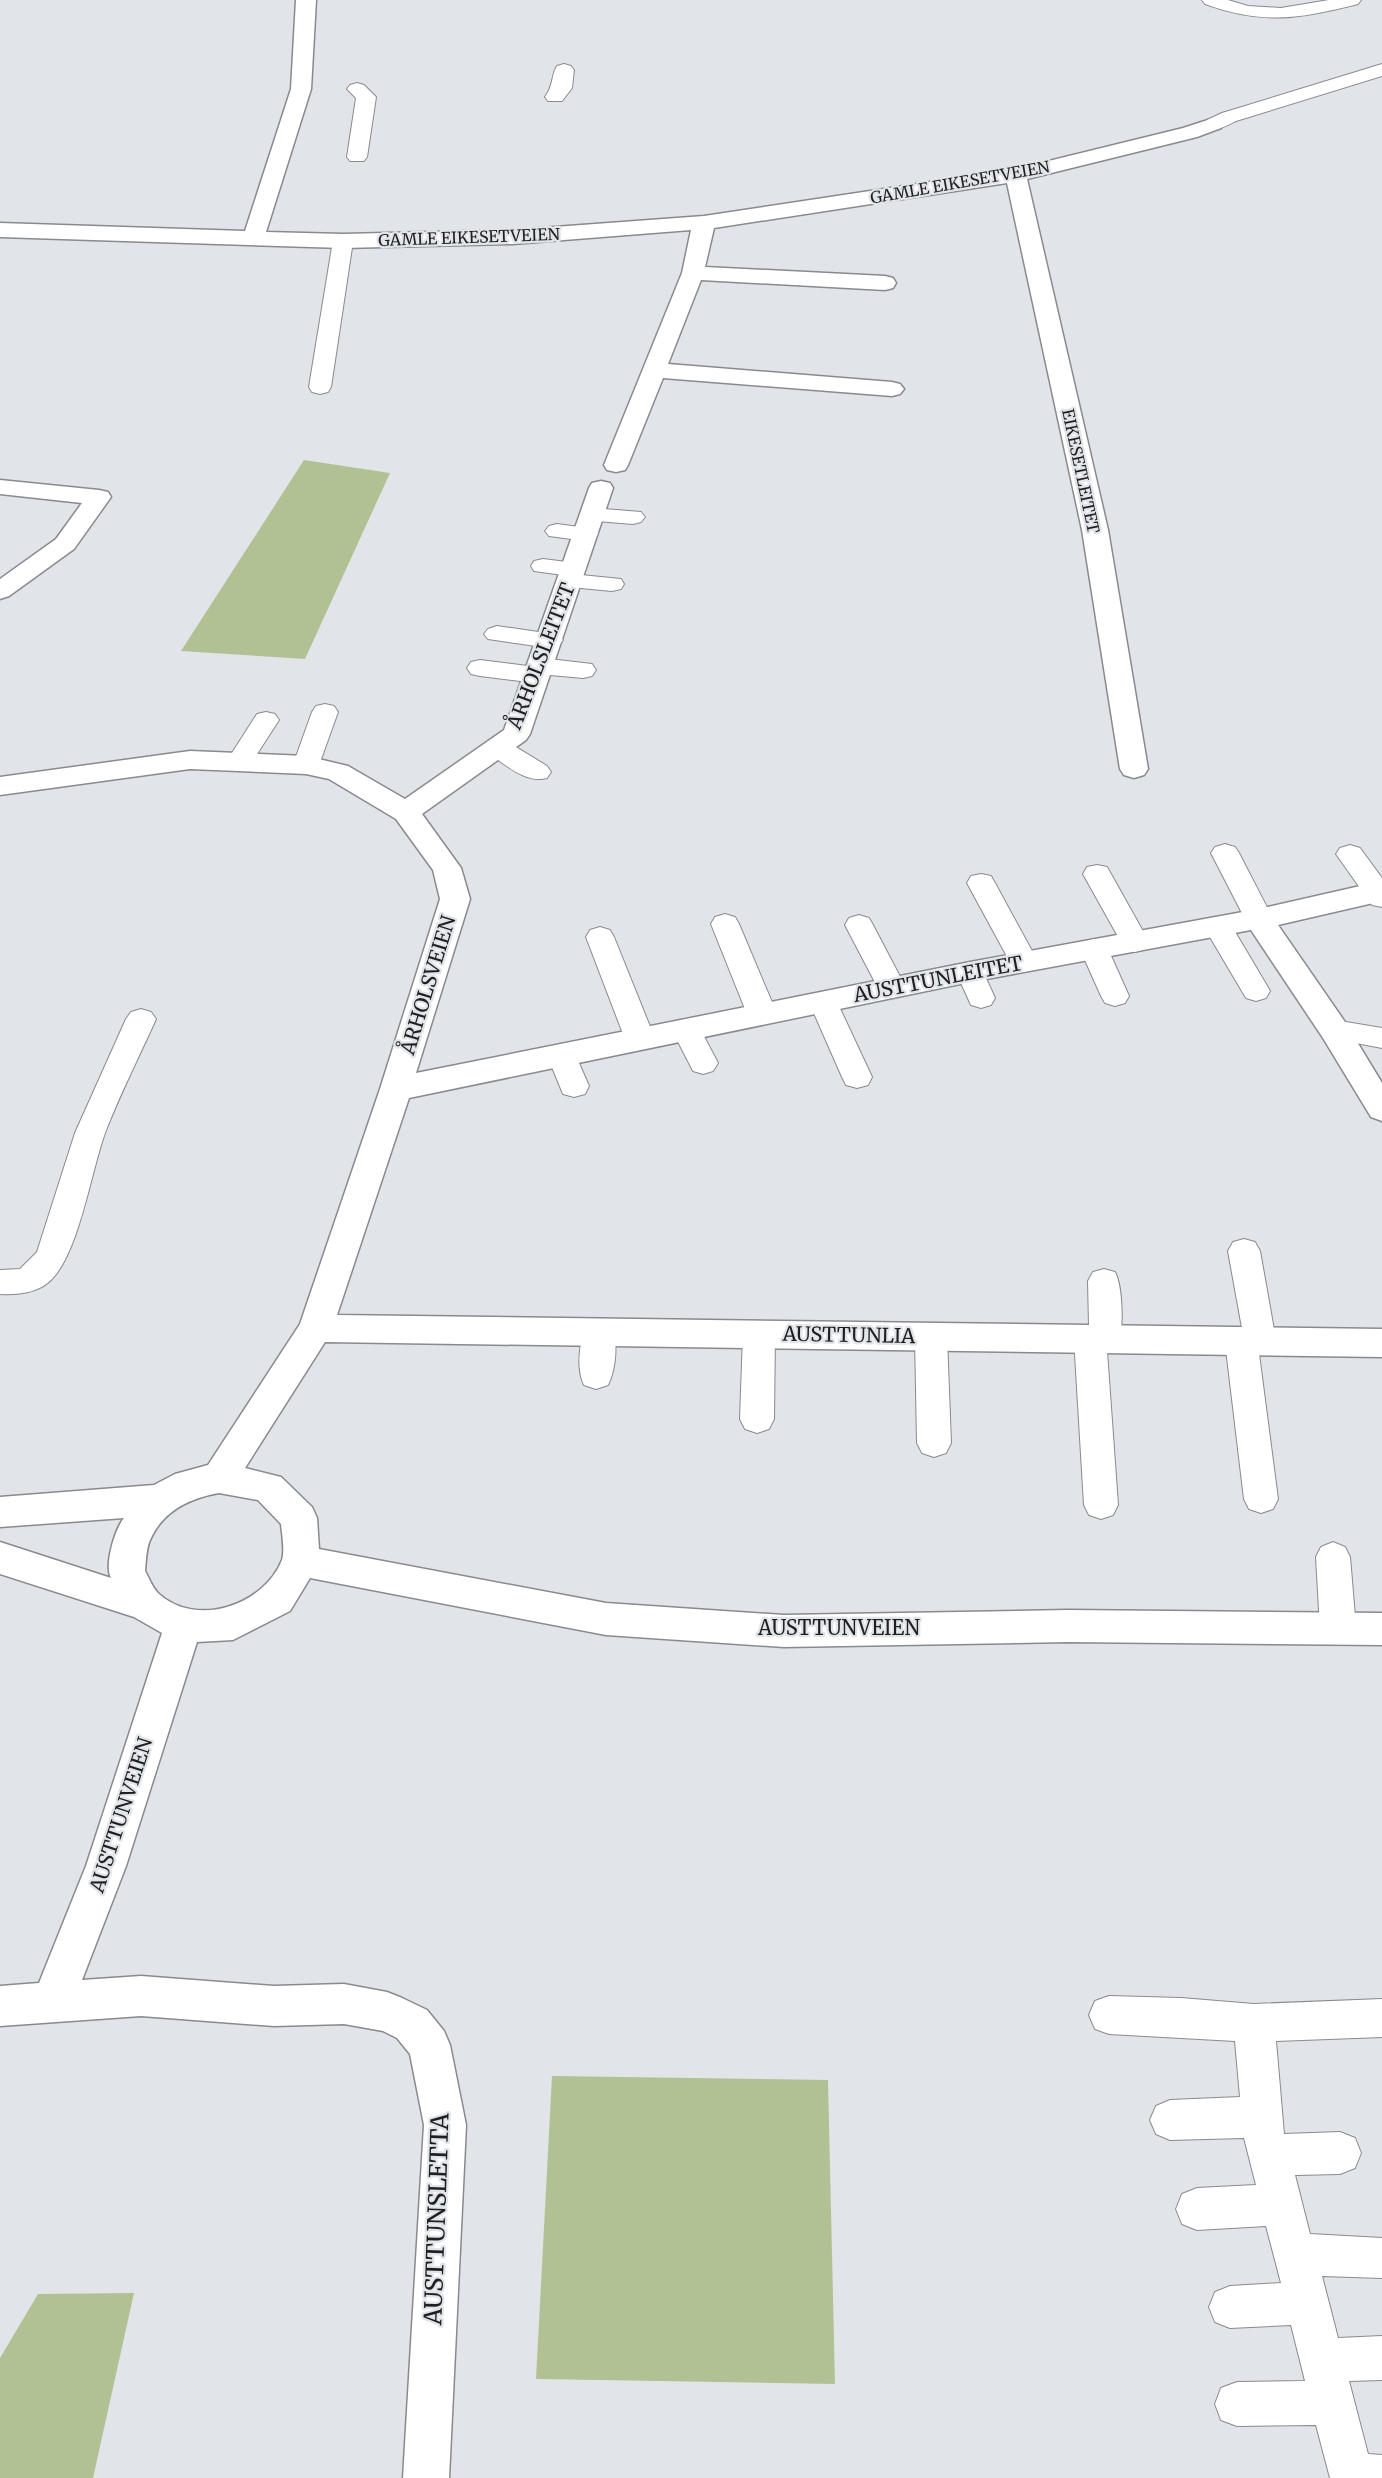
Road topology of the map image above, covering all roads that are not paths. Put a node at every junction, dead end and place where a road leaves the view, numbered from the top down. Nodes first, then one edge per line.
1 (306, 0) edge
2 (1210, 0) edge
3 (1352, 0) edge
4 (564, 70) dead end
5 (1382, 70) edge
6 (357, 88) dead end
7 (555, 97) dead end
8 (1214, 124) joint
9 (357, 157) dead end
10 (1016, 175) junction
11 (704, 223) junction
12 (0, 230) edge
13 (253, 239) junction
14 (343, 241) junction
15 (693, 273) junction
16 (885, 283) dead end
17 (653, 370) junction
18 (320, 387) dead end
19 (892, 389) dead end
20 (616, 465) dead end
21 (0, 487) edge
22 (601, 488) dead end
23 (633, 517) dead end
24 (589, 525) junction
25 (557, 531) dead end
26 (543, 566) dead end
27 (571, 575) junction
28 (612, 584) dead end
29 (0, 591) edge
30 (497, 634) dead end
31 (550, 640) junction
32 (480, 668) dead end
33 (539, 670) junction
34 (583, 670) dead end
35 (325, 712) dead end
36 (266, 720) dead end
37 (498, 747) junction
38 (239, 762) junction
39 (306, 765) junction
40 (1134, 769) dead end
41 (538, 772) dead end
42 (0, 786) edge
43 (406, 812) junction
44 (1225, 854) dead end
45 (1350, 854) dead end
46 (1097, 874) dead end
47 (981, 883) dead end
48 (1380, 894) edge
49 (1259, 919) junction
50 (725, 924) dead end
51 (859, 925) dead end
52 (1218, 927) junction
53 (600, 937) dead end
54 (1135, 942) junction
55 (1094, 949) junction
56 (1024, 962) junction
57 (892, 988) junction
58 (1256, 991) dead end
59 (1115, 996) dead end
60 (823, 1002) junction
61 (762, 1014) junction
62 (141, 1019) dead end
63 (687, 1030) junction
64 (1334, 1030) junction
65 (1382, 1038) edge
66 (640, 1039) junction
67 (562, 1055) junction
68 (703, 1063) dead end
69 (857, 1077) dead end
70 (574, 1086) dead end
71 (396, 1089) junction
72 (1382, 1109) edge
73 (1244, 1251) dead end
74 (1104, 1281) dead end
75 (0, 1282) edge
76 (316, 1328) junction
77 (599, 1332) junction
78 (759, 1334) junction
79 (931, 1337) junction
80 (1098, 1339) junction
81 (1250, 1341) junction
82 (1382, 1343) edge
83 (596, 1376) dead end
84 (758, 1419) dead end
85 (934, 1443) dead end
86 (219, 1478) junction
87 (1261, 1499) dead end
88 (160, 1500) junction
89 (1101, 1505) dead end
90 (0, 1512) edge
91 (1333, 1557) dead end
92 (0, 1558) edge
93 (301, 1561) junction
94 (145, 1605) junction
95 (183, 1626) junction
96 (1338, 1628) junction
97 (1382, 1629) edge
98 (53, 2001) junction
99 (0, 2006) edge
100 (1109, 2015) dead end
101 (1382, 2018) edge
102 (1254, 2023) junction
103 (1170, 2120) dead end
104 (1266, 2136) junction
105 (1340, 2153) dead end
106 (1282, 2204) junction
107 (1197, 2209) dead end
108 (1295, 2254) junction
109 (1379, 2258) dead end
110 (1307, 2303) junction
111 (1230, 2307) dead end
112 (1382, 2358) edge
113 (1322, 2361) junction
114 (1334, 2403) junction
115 (1237, 2404) dead end
116 (1362, 2476) edge
117 (426, 2478) edge

1 - 13 street
2 - 3 lane
4 - 7 lane
5 - 8 lane
6 - 9 lane
8 - 10 street, GAMLE EIKESETVEIEN
10 - 11 street, GAMLE EIKESETVEIEN
10 - 40 street, EIKESETLEITET
11 - 14 street, GAMLE EIKESETVEIEN
11 - 15 street
12 - 13 street, GAMLE EIKESETVEIEN
13 - 14 street, GAMLE EIKESETVEIEN
14 - 18 lane
15 - 16 street
15 - 17 street
17 - 19 street
17 - 20 street
21 - 29 street
22 - 24 street, ÅRHOLSLEITET
23 - 24 lane
24 - 25 lane
24 - 27 street, ÅRHOLSLEITET
26 - 27 lane
27 - 28 lane
27 - 31 street, ÅRHOLSLEITET
30 - 31 lane
31 - 33 street, ÅRHOLSLEITET
32 - 33 lane
33 - 34 lane
33 - 37 street, ÅRHOLSLEITET
35 - 39 lane
36 - 38 lane
37 - 41 lane
37 - 43 street, ÅRHOLSLEITET
38 - 39 street, ÅRHOLSVEIEN
38 - 42 street, ÅRHOLSVEIEN
39 - 43 street, ÅRHOLSVEIEN
43 - 71 street, ÅRHOLSVEIEN
44 - 49 lane
45 - 48 lane
46 - 54 lane
47 - 56 lane
48 - 49 street, AUSTTUNLEITET
49 - 52 street, AUSTTUNLEITET
49 - 64 street
50 - 61 lane
51 - 57 lane
52 - 54 street, AUSTTUNLEITET
52 - 58 lane
53 - 66 lane
54 - 55 street, AUSTTUNLEITET
55 - 56 street, AUSTTUNLEITET
55 - 59 lane
56 - 57 street, AUSTTUNLEITET
57 - 60 street, AUSTTUNLEITET
60 - 61 street, AUSTTUNLEITET
60 - 69 lane
61 - 63 street, AUSTTUNLEITET
62 - 75 lane
63 - 66 street, AUSTTUNLEITET
63 - 68 lane
64 - 65 lane
64 - 72 street
66 - 67 street, AUSTTUNLEITET
67 - 70 lane
67 - 71 street, AUSTTUNLEITET
71 - 76 street, ÅRHOLSVEIEN
73 - 81 lane
74 - 80 lane
76 - 77 street, AUSTTUNLIA
76 - 86 street, ÅRHOLSVEIEN
77 - 78 street, AUSTTUNLIA
77 - 83 lane
78 - 79 street, AUSTTUNLIA
78 - 84 lane
79 - 80 street, AUSTTUNLIA
79 - 85 lane
80 - 81 street, AUSTTUNLIA
80 - 89 lane
81 - 82 street, AUSTTUNLIA
81 - 87 lane
86 - 88 street
86 - 93 street
88 - 90 street
88 - 94 street
91 - 96 lane
92 - 94 street
93 - 95 street
93 - 96 street, AUSTTUNVEIEN
94 - 95 street
95 - 98 street, AUSTTUNVEIEN
96 - 97 street, AUSTTUNVEIEN
98 - 99 street, AUSTTUNSLETTA
98 - 117 street, AUSTTUNSLETTA
100 - 102 lane
101 - 102 lane
102 - 104 lane
103 - 104 lane
104 - 105 lane
104 - 106 lane
106 - 107 lane
106 - 108 lane
108 - 109 lane
108 - 110 lane
110 - 111 lane
110 - 113 lane
112 - 113 lane
113 - 114 lane
114 - 115 lane
114 - 116 lane

